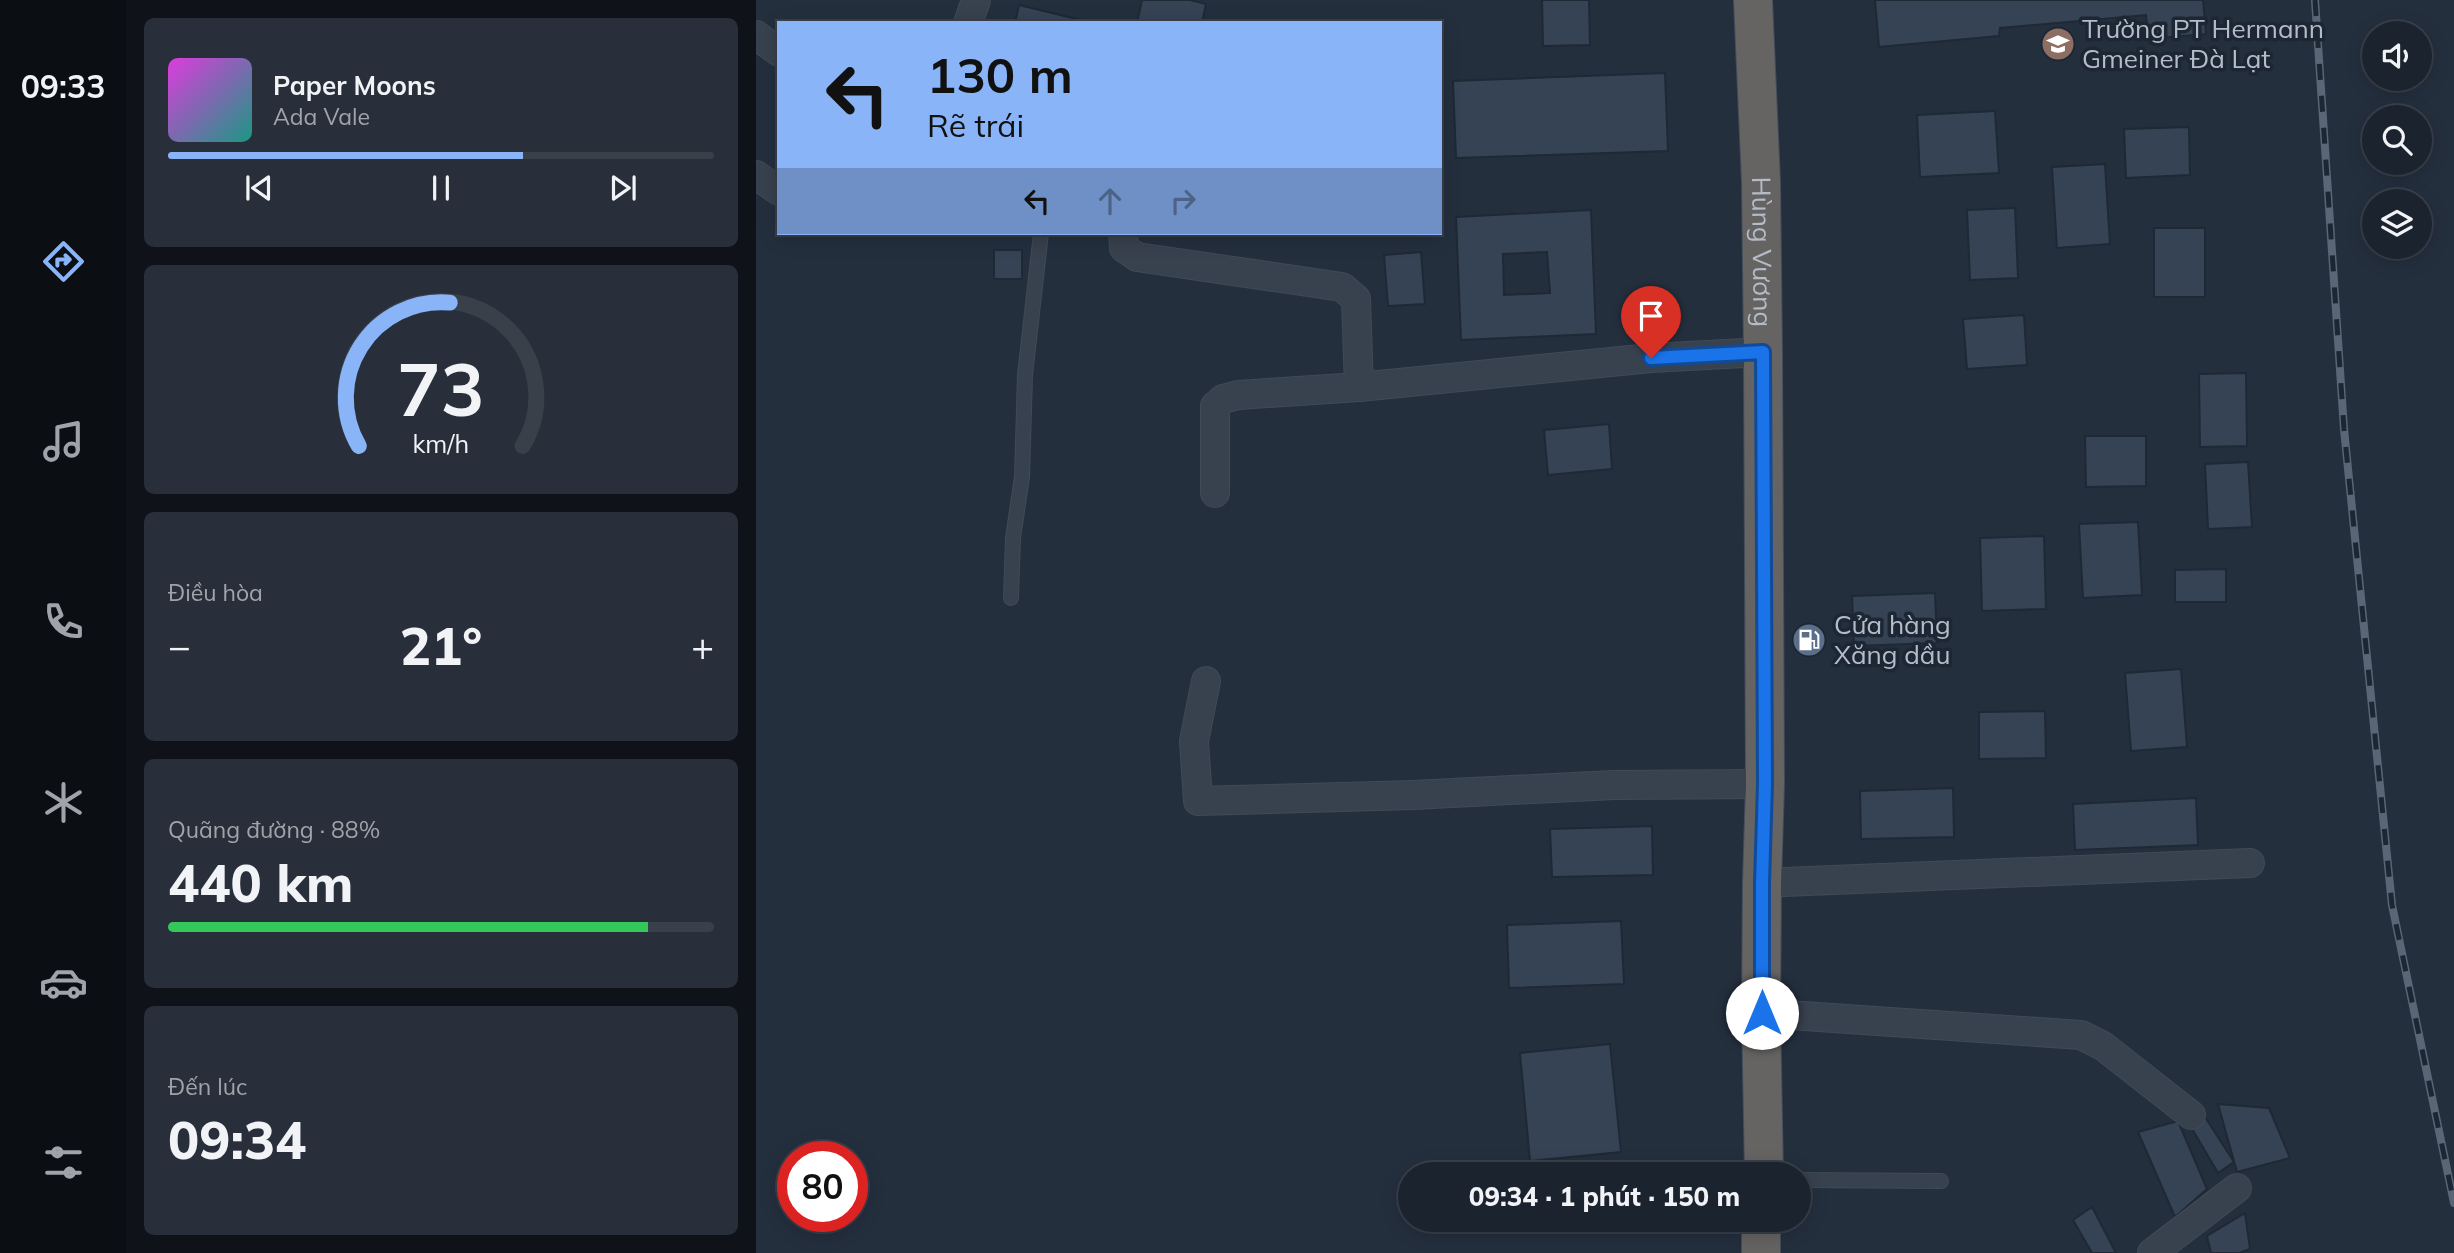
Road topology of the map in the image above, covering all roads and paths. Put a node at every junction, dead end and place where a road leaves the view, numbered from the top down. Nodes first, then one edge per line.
1 (976, 0) edge
2 (1753, 0) edge
3 (969, 21) edge
4 (756, 35) edge
5 (777, 51) edge
6 (756, 175) edge
7 (777, 190) edge
8 (1041, 235) edge
9 (1123, 235) edge
10 (1763, 352) junction
11 (1359, 387) junction
12 (1215, 492) dead end
13 (1011, 598) dead end
14 (1206, 681) dead end
15 (1765, 784) junction
16 (2250, 863) dead end
17 (1762, 883) junction
18 (1762, 1013) junction
19 (2192, 1115) dead end
20 (1764, 1162) edge
21 (1811, 1180) edge
22 (1941, 1181) dead end
23 (2237, 1188) dead end
24 (1761, 1232) edge
25 (1761, 1253) edge
26 (2152, 1253) edge

1 - 3 street
2 - 10 highway, Hùng Vương
4 - 5 street
6 - 7 street
8 - 13 lane
9 - 11 street
10 - 11 street
10 - 15 highway, Hùng Vương
11 - 12 street
14 - 15 street
15 - 17 highway, Hùng Vương
16 - 17 street
17 - 18 highway, Hùng Vương
18 - 19 street
18 - 20 highway, Hùng Vương
21 - 22 lane
23 - 26 street
24 - 25 highway

